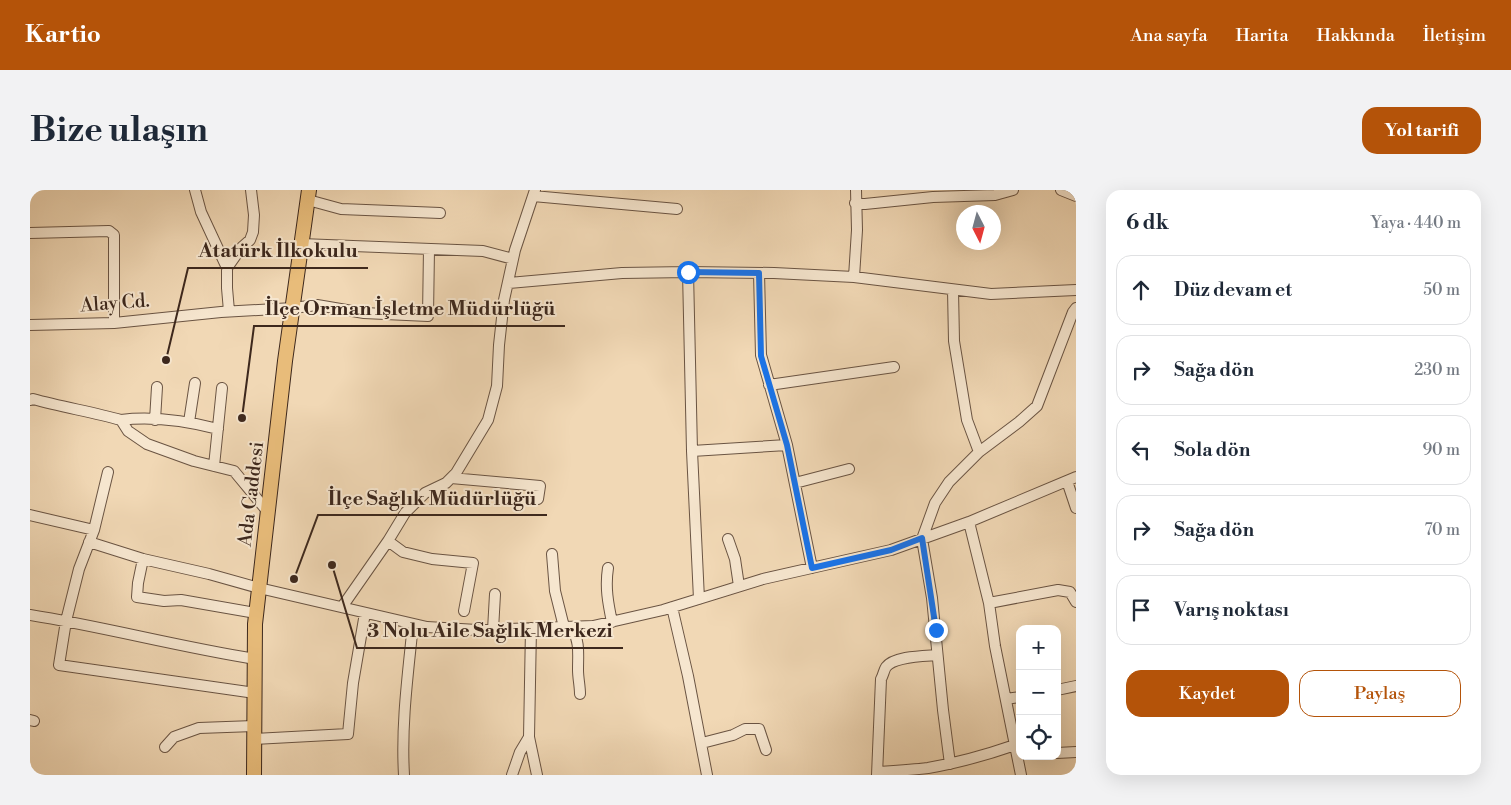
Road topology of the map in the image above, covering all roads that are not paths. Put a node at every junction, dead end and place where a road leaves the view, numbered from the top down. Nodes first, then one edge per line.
1 (194, 190) edge
2 (251, 190) edge
3 (856, 190) edge
4 (1013, 190) edge
5 (1061, 190) edge
6 (534, 193) edge
7 (308, 195) edge
8 (1076, 196) edge
9 (855, 203) junction
10 (677, 209) dead end
11 (440, 214) dead end
12 (30, 233) edge
13 (301, 244) junction
14 (429, 249) junction
15 (513, 259) junction
16 (227, 268) junction
17 (688, 272) junction
18 (759, 273) junction
19 (854, 277) junction
20 (509, 283) junction
21 (953, 290) junction
22 (1076, 290) edge
23 (293, 308) junction
24 (1076, 308) edge
25 (230, 311) junction
26 (114, 323) junction
27 (30, 325) edge
28 (894, 366) dead end
29 (195, 383) dead end
30 (769, 385) junction
31 (157, 387) dead end
32 (222, 388) dead end
33 (30, 400) edge
34 (121, 420) junction
35 (155, 420) junction
36 (189, 422) junction
37 (218, 429) junction
38 (787, 445) junction
39 (692, 451) junction
40 (979, 452) junction
41 (214, 466) junction
42 (849, 469) dead end
43 (108, 472) dead end
44 (451, 478) junction
45 (1071, 479) edge
46 (795, 483) junction
47 (538, 499) dead end
48 (1076, 508) edge
49 (268, 512) junction
50 (30, 515) edge
51 (969, 522) junction
52 (94, 530) junction
53 (922, 538) junction
54 (728, 539) dead end
55 (388, 541) junction
56 (89, 542) junction
57 (552, 554) dead end
58 (144, 559) junction
59 (608, 568) dead end
60 (812, 568) junction
61 (739, 586) junction
62 (259, 588) junction
63 (495, 594) dead end
64 (699, 599) junction
65 (1076, 602) edge
66 (989, 603) junction
67 (342, 607) junction
68 (672, 607) junction
69 (464, 611) dead end
70 (256, 613) junction
71 (365, 613) junction
72 (30, 615) edge
73 (66, 620) junction
74 (612, 622) junction
75 (413, 624) junction
76 (568, 627) junction
77 (531, 628) junction
78 (493, 630) junction
79 (937, 655) junction
80 (255, 659) junction
81 (1076, 686) edge
82 (1061, 689) edge
83 (254, 693) junction
84 (580, 694) dead end
85 (1016, 697) edge
86 (1006, 699) junction
87 (254, 732) junction
88 (528, 737) junction
89 (702, 743) junction
90 (1016, 746) edge
91 (165, 747) dead end
92 (766, 750) dead end
93 (1016, 751) edge
94 (1076, 752) edge
95 (1061, 753) edge
96 (1018, 760) edge
97 (950, 764) junction
98 (878, 774) edge
99 (254, 775) edge
100 (404, 775) edge
101 (512, 775) edge
102 (536, 775) edge
103 (707, 775) edge
104 (1021, 775) edge

1 - 16 street
2 - 16 street
3 - 9 street
4 - 9 street
5 - 8 street
6 - 10 street
6 - 15 street
7 - 11 street
7 - 13 main road, Ada Caddesi
9 - 19 street
12 - 26 street
13 - 14 street
13 - 23 main road, Ada Caddesi
14 - 15 street
14 - 23 street, Alay Cd.
15 - 20 street
16 - 25 street
17 - 18 street
17 - 20 street
17 - 39 street
18 - 19 street
18 - 30 street
19 - 21 street
20 - 44 street
21 - 22 street
21 - 40 street
23 - 25 street, Alay Cd.
23 - 49 main road, Ada Caddesi
24 - 40 street
25 - 26 street, Alay Cd.
26 - 27 street, Alay Cd.
28 - 30 street
29 - 36 street
30 - 38 street
31 - 35 street
32 - 37 street
33 - 34 street
34 - 35 street
34 - 41 street
35 - 36 street
36 - 37 street
37 - 41 street
38 - 39 street
38 - 46 street
39 - 64 street
40 - 53 street
41 - 49 street
42 - 46 street
43 - 52 street
44 - 47 street
44 - 55 street
45 - 48 street
45 - 51 street
46 - 60 street
49 - 62 main road, Ada Caddesi
50 - 52 street
51 - 53 street
51 - 66 street
52 - 56 street
53 - 60 street
53 - 79 street
54 - 61 street
55 - 67 street
55 - 69 street
56 - 58 street
56 - 73 street
57 - 76 street
58 - 62 street
58 - 70 street
59 - 74 street
60 - 61 street
61 - 64 street
62 - 67 street
62 - 70 main road, Ada Caddesi
63 - 78 street
64 - 68 street
65 - 66 street
66 - 86 street
67 - 71 street
68 - 74 street
68 - 89 street
70 - 80 main road, Ada Caddesi
71 - 75 street
71 - 87 street
72 - 73 street
73 - 80 street
73 - 83 street
74 - 76 street
75 - 78 street
75 - 100 street
76 - 77 street
76 - 84 street
77 - 78 street
77 - 88 street
79 - 97 street
79 - 98 street
80 - 83 main road, Ada Caddesi
81 - 82 street
83 - 87 main road, Ada Caddesi
85 - 86 street
86 - 90 street
87 - 91 street
87 - 99 main road, Ada Caddesi
88 - 101 street
88 - 102 street
89 - 92 street
89 - 103 street
93 - 97 street
94 - 95 street
96 - 104 street
97 - 98 street

